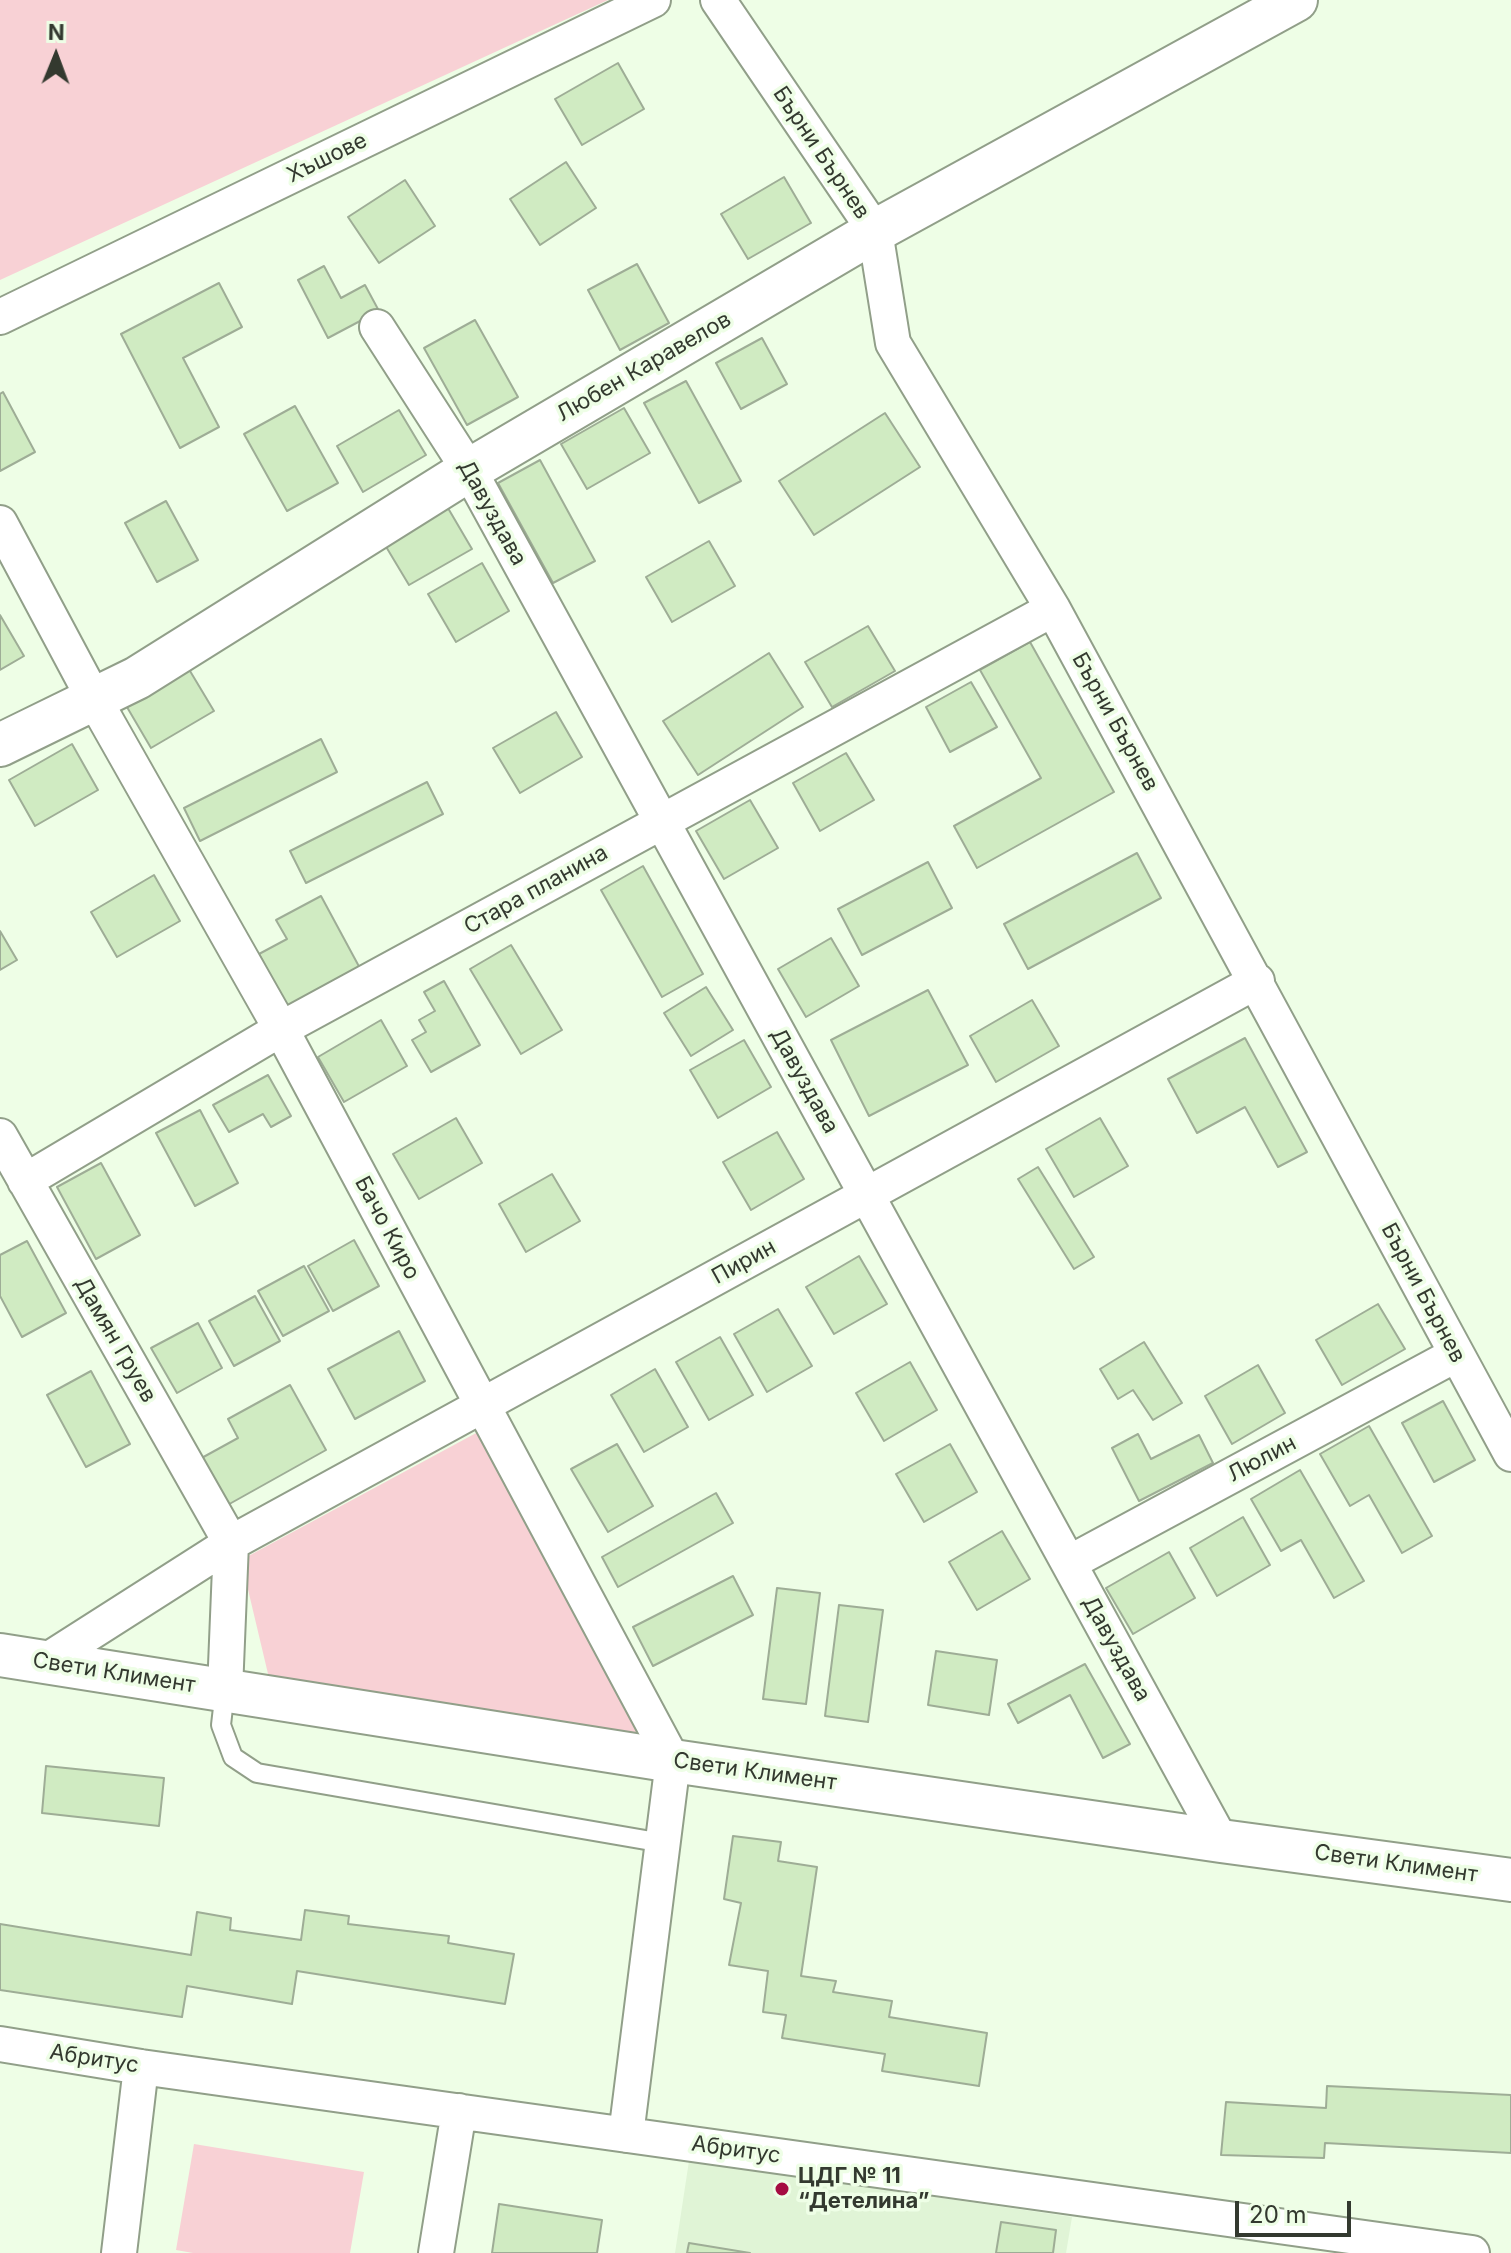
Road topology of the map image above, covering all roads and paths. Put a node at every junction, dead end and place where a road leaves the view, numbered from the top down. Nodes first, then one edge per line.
1 (653, 0) edge
2 (718, 0) edge
3 (1296, 0) edge
4 (875, 231) junction
5 (0, 317) edge
6 (377, 327) dead end
7 (469, 470) junction
8 (0, 523) edge
9 (1053, 609) junction
10 (94, 699) junction
11 (0, 745) edge
12 (662, 821) junction
13 (1257, 981) junction
14 (281, 1029) junction
15 (0, 1136) edge
16 (25, 1181) junction
17 (867, 1195) junction
18 (1455, 1355) junction
19 (482, 1405) junction
20 (1511, 1454) edge
21 (231, 1543) junction
22 (1069, 1563) junction
23 (0, 1655) edge
24 (46, 1661) junction
25 (225, 1690) junction
26 (673, 1761) junction
27 (1221, 1841) junction
28 (663, 1843) junction
29 (1511, 1880) edge
30 (0, 2044) edge
31 (141, 2067) junction
32 (459, 2111) junction
33 (626, 2135) junction
34 (1284, 2240) edge
35 (119, 2253) edge
36 (436, 2253) edge
37 (1472, 2253) edge

1 - 5 street, Хъшове
2 - 4 street, Бърни Бърнев
3 - 4 street, Любен Каравелов
4 - 7 street, Любен Каравелов
4 - 9 street, Бърни Бърнев
6 - 7 street, Давуздава
7 - 10 street, Любен Каравелов
7 - 12 street, Давуздава
8 - 10 street, Бачо Киро
9 - 12 street, Стара планина
9 - 13 street, Бърни Бърнев
10 - 11 street, Любен Каравелов
10 - 14 street, Бачо Киро
12 - 14 street, Стара планина
12 - 17 street, Давуздава
13 - 17 street, Пирин
13 - 18 street, Бърни Бърнев
14 - 16 street, Стара планина
14 - 19 street, Бачо Киро
15 - 16 street, Дамян Груев
16 - 21 street, Дамян Груев
17 - 19 street, Пирин
17 - 22 street, Давуздава
18 - 20 street, Бърни Бърнев
18 - 22 street, Люлин
19 - 21 street, Пирин
19 - 26 street, Бачо Киро
21 - 24 street, Пирин
21 - 25 street
22 - 27 street, Давуздава
23 - 24 street, Свети Климент
24 - 25 street, Свети Климент
25 - 26 street, Свети Климент
25 - 28 lane
26 - 27 street, Свети Климент
26 - 28 street
27 - 29 street, Свети Климент
28 - 33 street
30 - 31 street, Абритус
31 - 32 street, Абритус
31 - 35 street
32 - 33 street, Абритус
32 - 36 street
33 - 34 street, Абритус
34 - 37 street, Абритус

